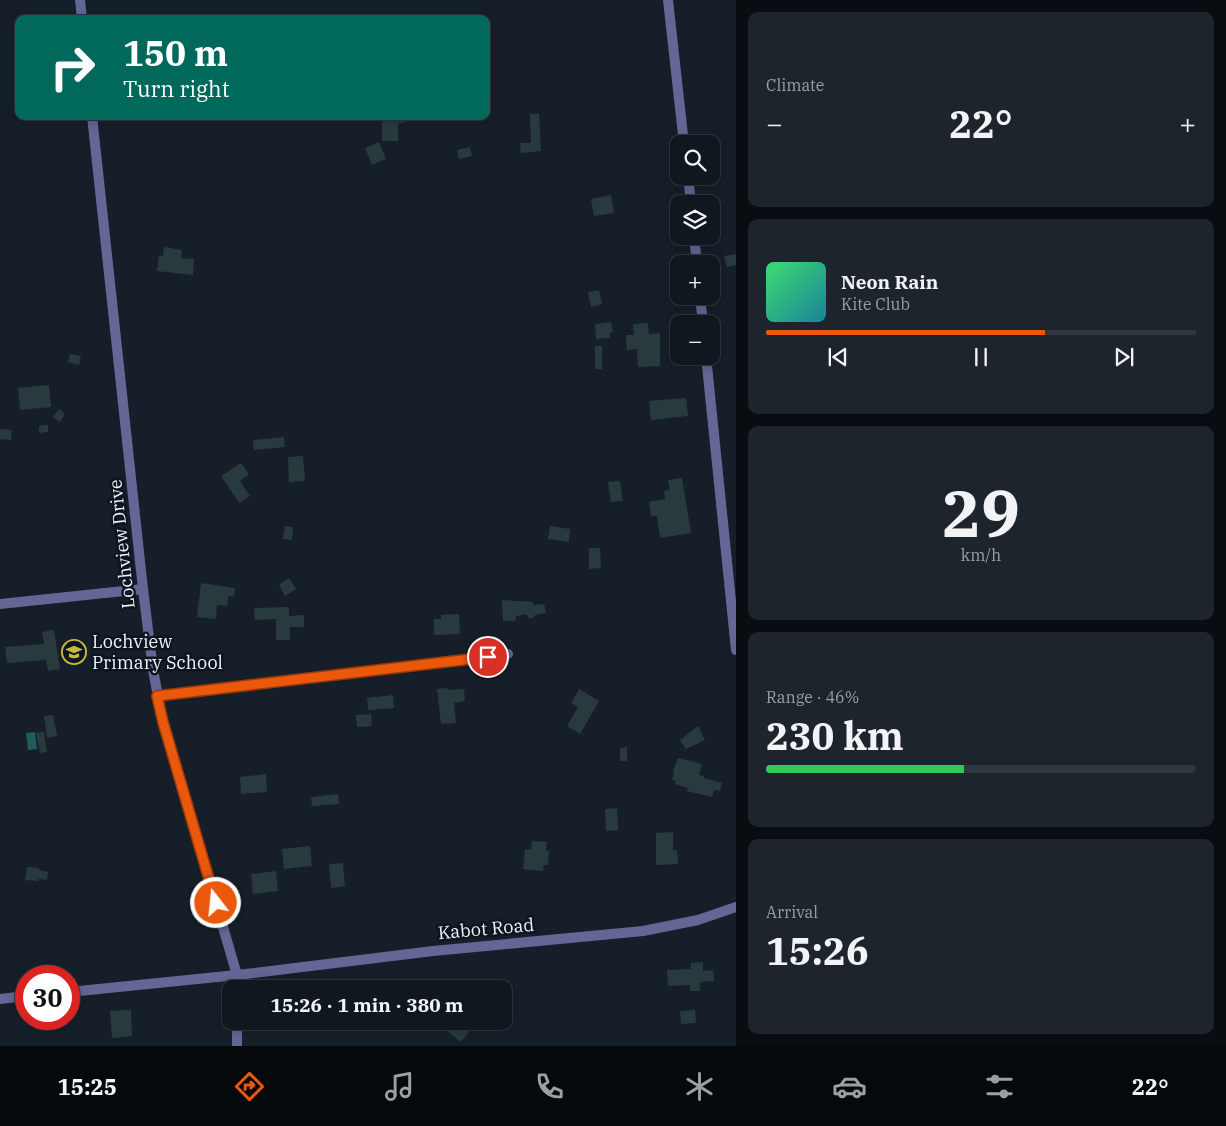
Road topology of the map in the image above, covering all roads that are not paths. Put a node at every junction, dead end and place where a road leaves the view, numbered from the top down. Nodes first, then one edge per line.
1 (80, 0) edge
2 (668, 0) edge
3 (82, 15) edge
4 (92, 120) edge
5 (683, 135) edge
6 (707, 365) edge
7 (143, 589) junction
8 (0, 604) edge
9 (736, 650) edge
10 (508, 654) dead end
11 (157, 696) junction
12 (736, 907) edge
13 (237, 975) junction
14 (237, 980) edge
15 (80, 991) edge
16 (15, 997) edge
17 (0, 999) edge
18 (237, 1030) edge
19 (237, 1046) edge

1 - 3 street
2 - 5 street
4 - 7 street, Lochview Drive
6 - 9 street
7 - 8 street
7 - 11 street, Lochview Drive
10 - 11 street
11 - 13 street, Lochview Drive
12 - 13 street, Kabot Road
13 - 14 street, Lochview Drive
13 - 15 street, Kabot Road
16 - 17 street
18 - 19 street

